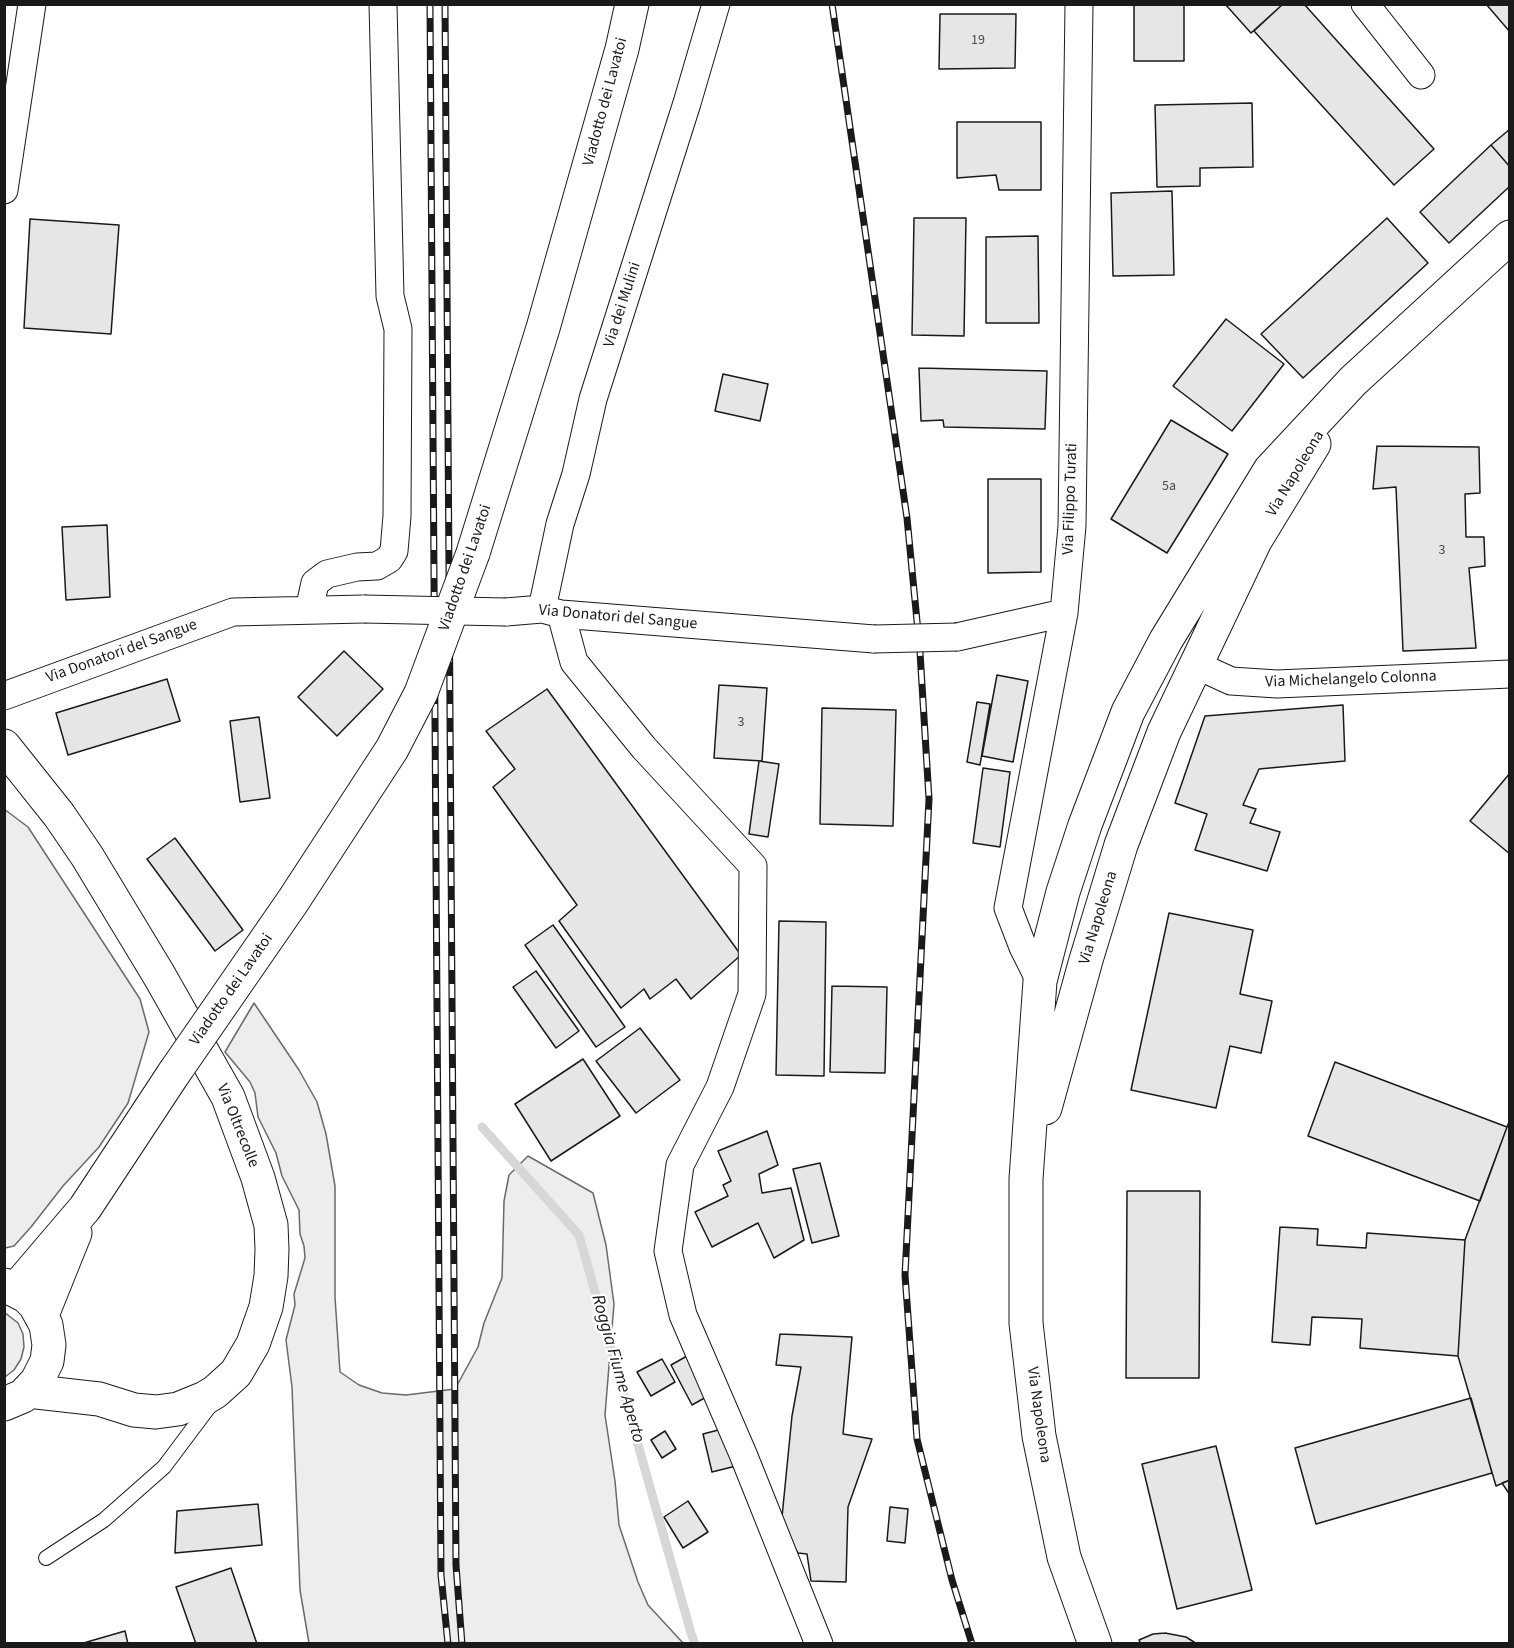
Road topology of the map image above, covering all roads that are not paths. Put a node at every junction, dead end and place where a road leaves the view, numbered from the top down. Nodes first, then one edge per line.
1 (32, 4) edge
2 (383, 4) edge
3 (632, 4) edge
4 (716, 4) edge
5 (1079, 4) edge
6 (1365, 4) edge
7 (1421, 75) dead end
8 (4, 190) edge
9 (1509, 237) edge
10 (1353, 381) junction
11 (1200, 585) junction
12 (309, 610) junction
13 (552, 611) junction
14 (1064, 613) junction
15 (1196, 665) junction
16 (1509, 674) edge
17 (4, 696) edge
18 (4, 746) edge
19 (4, 782) edge
20 (59, 815) junction
21 (1040, 981) junction
22 (1026, 1179) junction
23 (85, 1208) junction
24 (10, 1287) edge
25 (42, 1315) junction
26 (49, 1352) junction
27 (229, 1380) junction
28 (99, 1399) junction
29 (11, 1402) edge
30 (46, 1558) dead end
31 (819, 1644) edge
32 (1095, 1644) edge

1 - 8 street
2 - 12 street
3 - 23 main road, Viadotto dei Lavatoi, bridge
4 - 13 street, Via dei Mulini
5 - 14 street, Via Filippo Turati
6 - 7 street
9 - 10 main road, Via Napoleona
10 - 11 main road, Via Napoleona
10 - 15 main road, Via Napoleona
11 - 15 main road, Via Napoleona
11 - 21 main road, Via Napoleona
12 - 13 street, Via Donatori del Sangue, bridge
12 - 17 street, Via Donatori del Sangue
13 - 14 street, Via Donatori del Sangue, bridge
13 - 31 street
14 - 21 street, Via Filippo Turati
15 - 16 street, Via Michelangelo Colonna
15 - 22 main road, Via Napoleona
18 - 20 main road, Via Oltrecolle
19 - 20 main road
20 - 27 main road, Via Oltrecolle
21 - 22 main road, Via Napoleona
22 - 32 main road, Via Napoleona
23 - 24 main road
23 - 25 main road
24 - 25 main road
25 - 26 main road
26 - 28 main road, Via Oltrecolle
26 - 29 main road
27 - 28 main road, Via Oltrecolle
27 - 30 lane
28 - 29 main road, Via Oltrecolle

